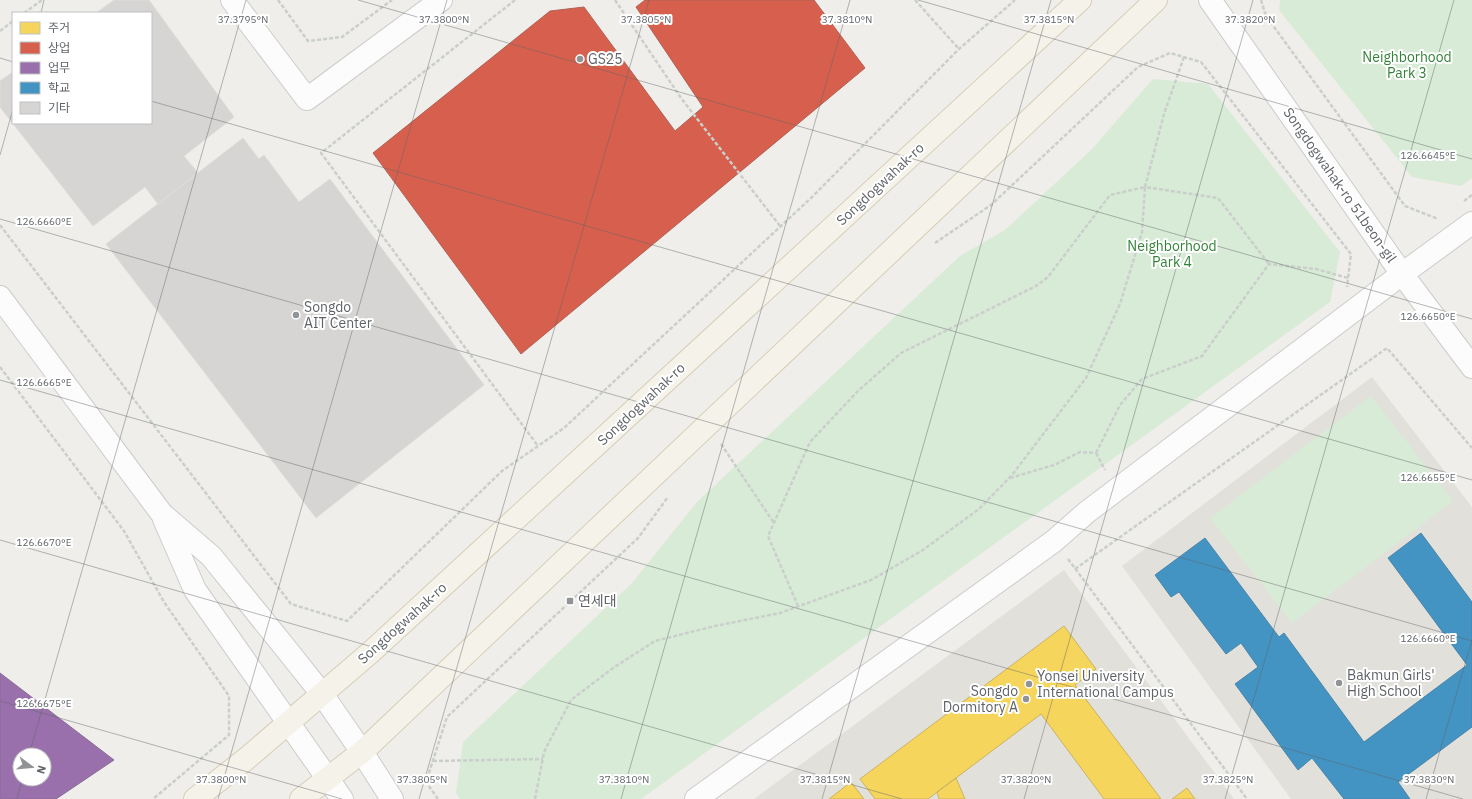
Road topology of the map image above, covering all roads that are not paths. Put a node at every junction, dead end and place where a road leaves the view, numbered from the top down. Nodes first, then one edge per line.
1 (232, 0) edge
2 (441, 0) edge
3 (1080, 0) edge
4 (1156, 0) edge
5 (1210, 0) edge
6 (1472, 223) edge
7 (1402, 274) junction
8 (0, 296) edge
9 (1472, 367) edge
10 (162, 514) junction
11 (322, 694) junction
12 (288, 724) junction
13 (362, 752) junction
14 (327, 779) junction
15 (195, 799) edge
16 (301, 799) edge
17 (342, 799) edge
18 (392, 799) edge
19 (696, 799) edge

1 - 2 street
3 - 11 main road, Songdogwahak-ro
4 - 13 main road
5 - 7 street, Songdogwahak-ro 51beon-gil
6 - 7 street
7 - 9 street, Songdogwahak-ro 51beon-gil
7 - 19 street
8 - 10 street
10 - 11 street
10 - 12 street
11 - 12 main road, Songdogwahak-ro
11 - 13 street
12 - 14 street
12 - 15 main road, Songdogwahak-ro
13 - 14 main road
13 - 18 street
14 - 16 main road
14 - 17 street

